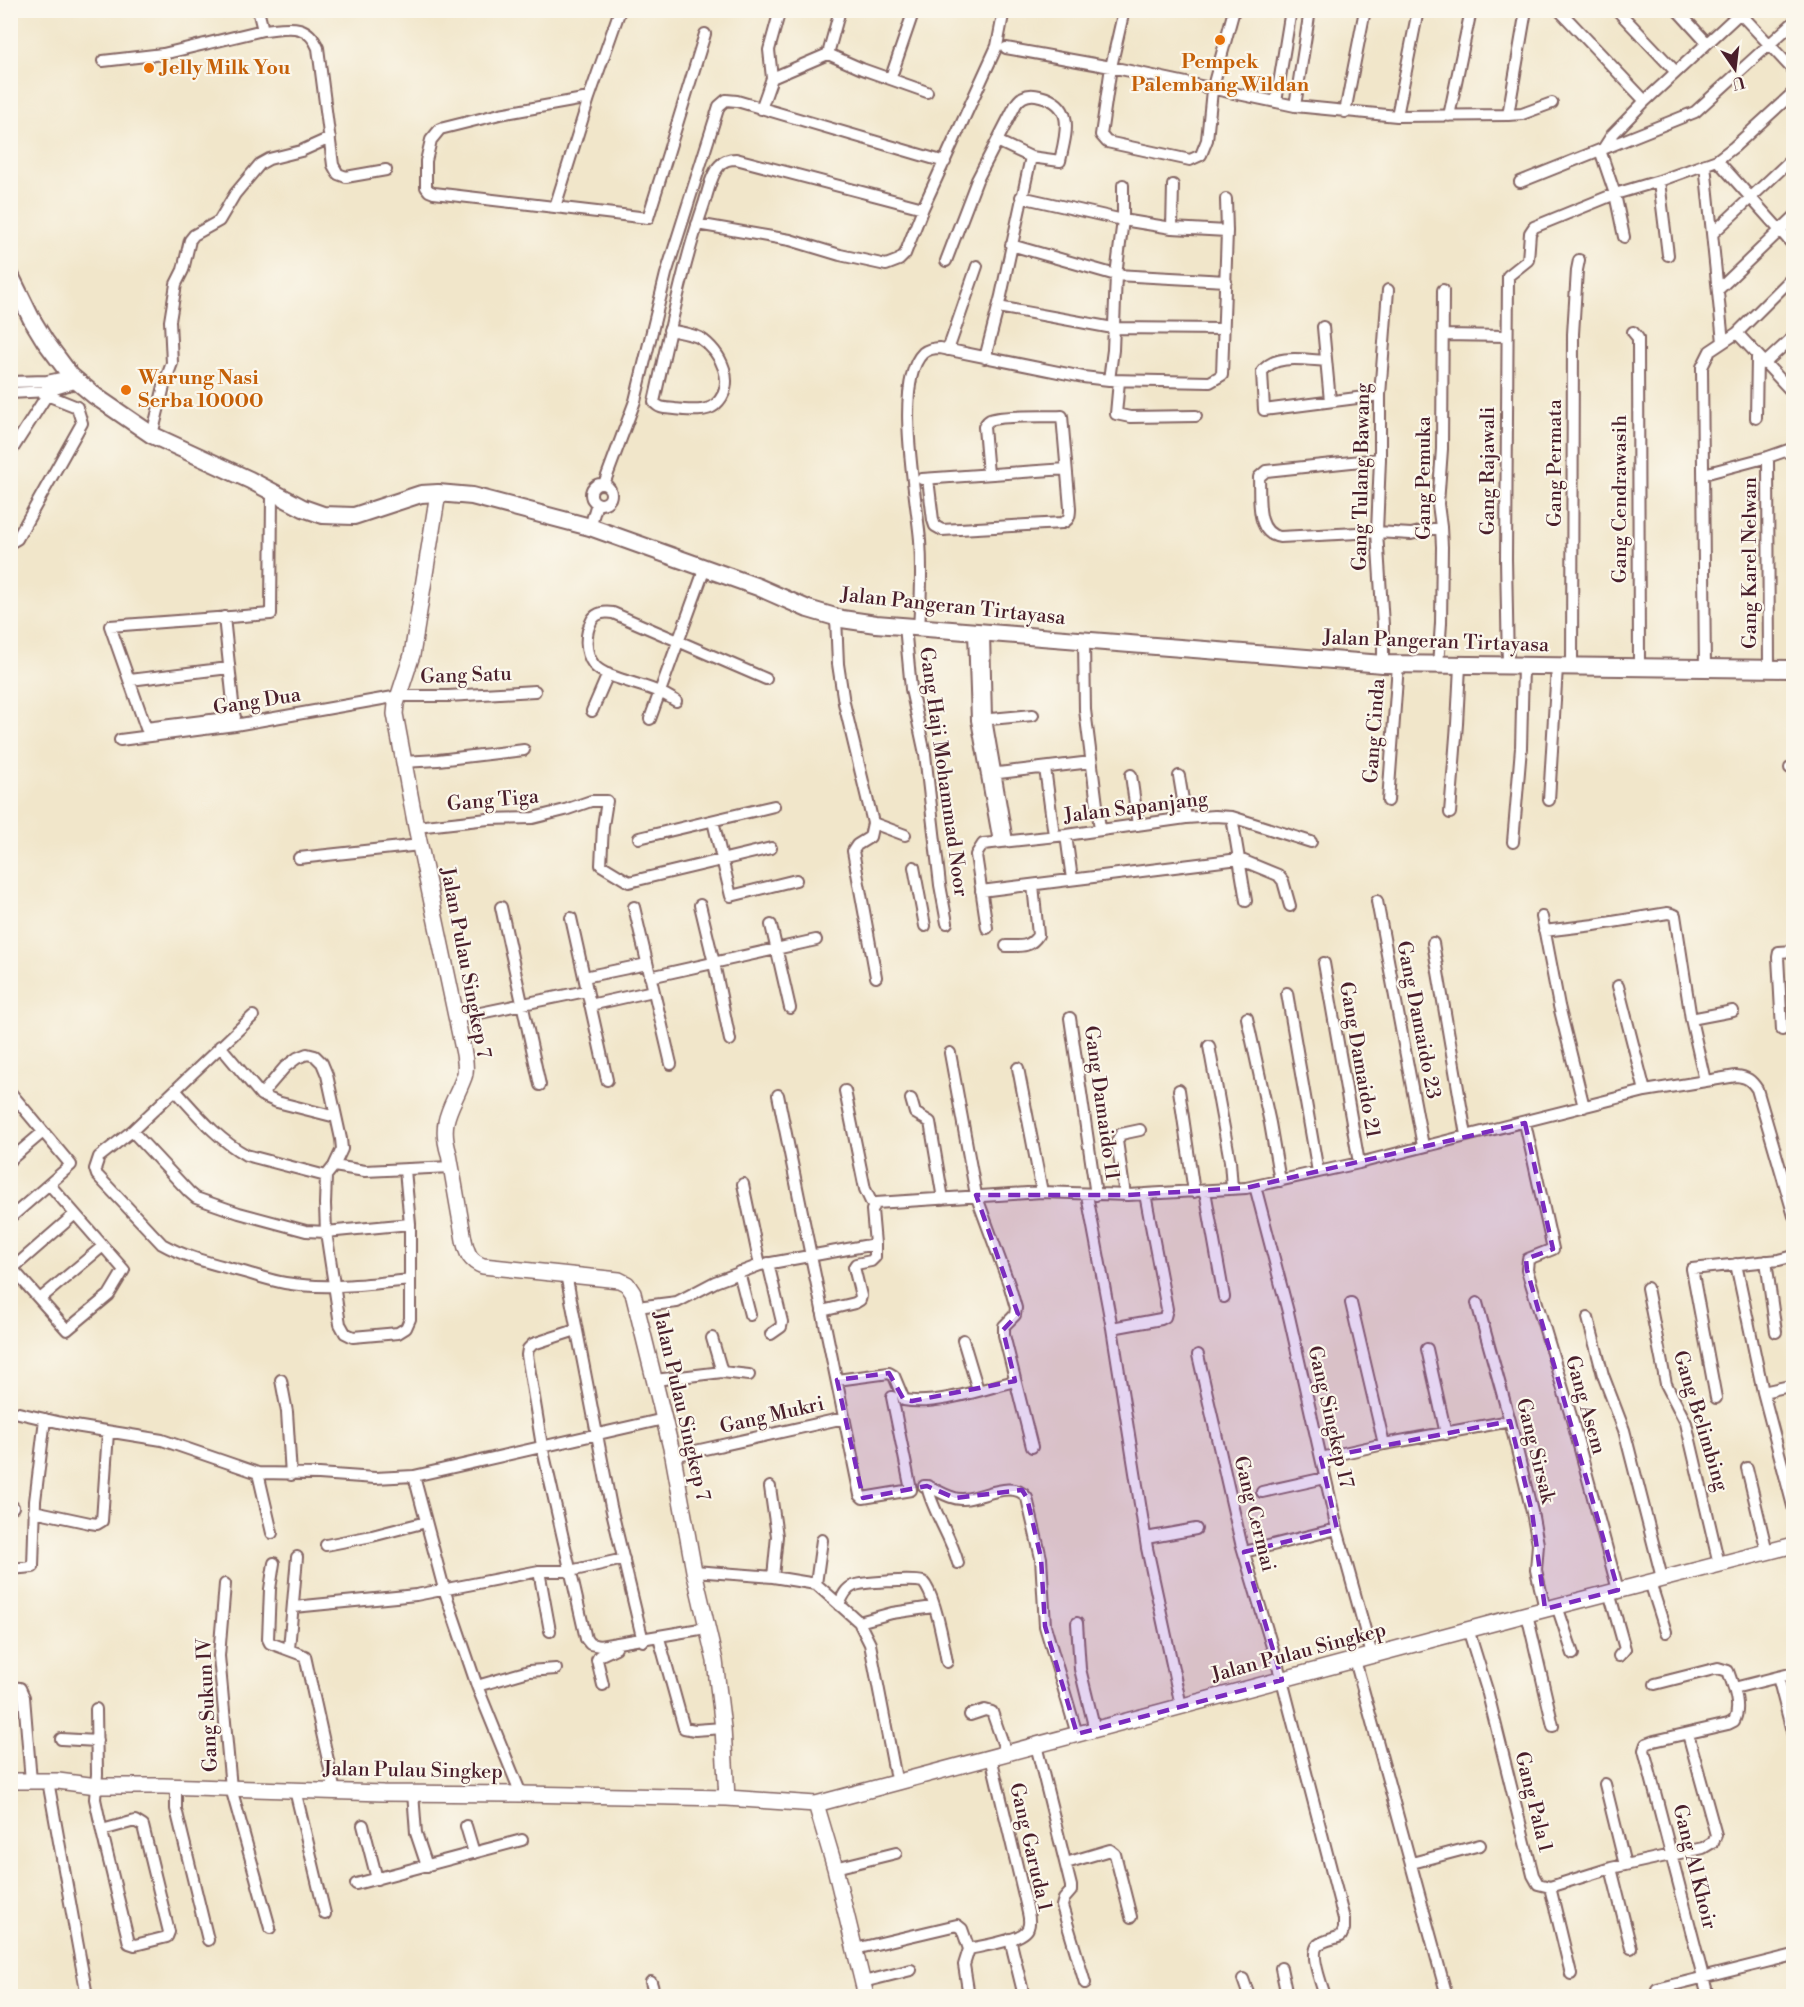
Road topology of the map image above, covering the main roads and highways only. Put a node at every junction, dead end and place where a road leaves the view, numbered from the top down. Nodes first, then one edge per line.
1 (10, 275) edge
2 (1794, 669) edge

1 - 2 main road, Jalan Pangeran Tirtayasa

